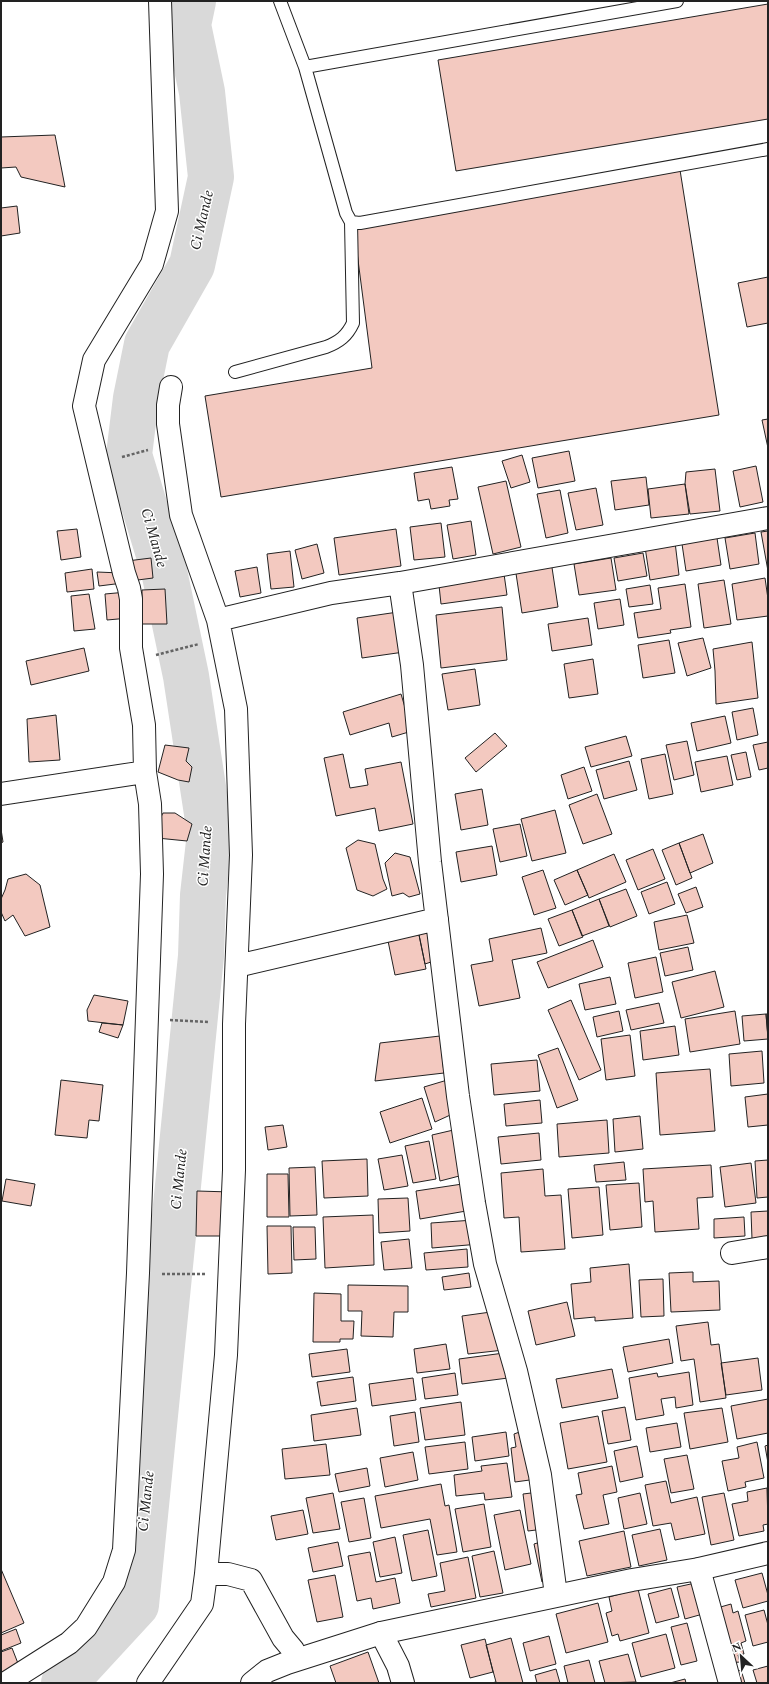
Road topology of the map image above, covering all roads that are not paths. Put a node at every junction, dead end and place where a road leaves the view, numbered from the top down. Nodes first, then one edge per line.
1 (160, 1) edge
2 (280, 1) edge
3 (677, 1) edge
4 (305, 68) junction
5 (768, 149) edge
6 (351, 222) junction
7 (236, 372) dead end
8 (171, 387) dead end
9 (768, 518) edge
10 (400, 583) junction
11 (218, 620) junction
12 (145, 772) junction
13 (1, 794) edge
14 (437, 919) junction
15 (236, 971) junction
16 (768, 1247) edge
17 (732, 1253) dead end
18 (768, 1553) edge
19 (699, 1569) junction
20 (206, 1574) junction
21 (556, 1595) junction
22 (381, 1633) junction
23 (297, 1659) junction
24 (6, 1683) edge
25 (148, 1683) edge
26 (252, 1683) edge
27 (403, 1683) edge
28 (730, 1683) edge

1 - 12 street
2 - 4 lane
3 - 4 lane
4 - 6 lane
5 - 6 lane
6 - 7 lane
8 - 11 street
9 - 10 street
10 - 11 street
10 - 14 street
11 - 15 street
12 - 13 street
12 - 24 street
14 - 15 street
14 - 21 street
15 - 20 street
16 - 17 street
18 - 19 street
19 - 21 street
19 - 28 street
20 - 23 street
20 - 25 street
21 - 22 street
22 - 23 street
22 - 27 street
23 - 26 street

